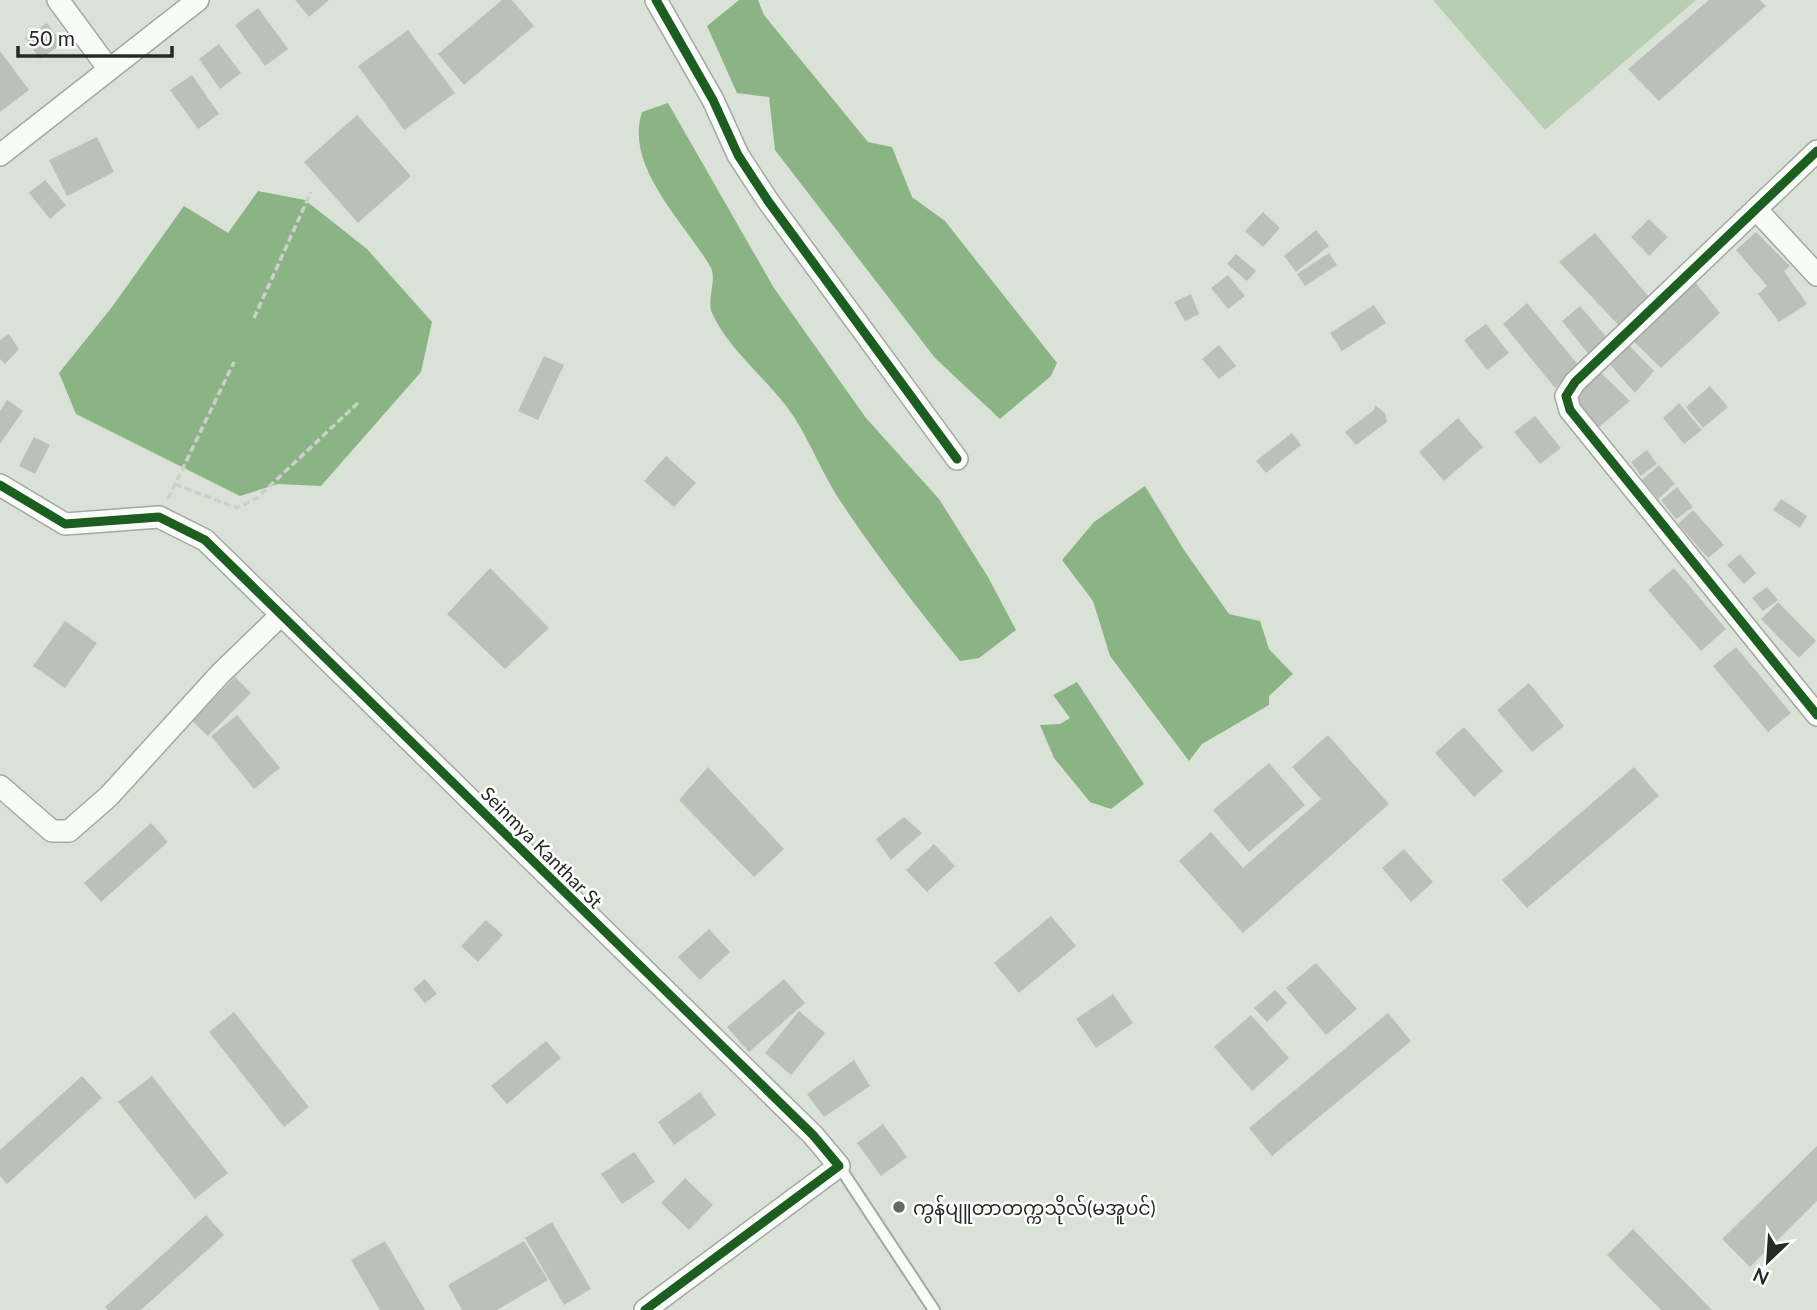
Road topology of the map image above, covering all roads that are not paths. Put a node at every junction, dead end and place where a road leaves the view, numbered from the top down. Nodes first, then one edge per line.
1 (58, 0) edge
2 (198, 0) edge
3 (656, 0) edge
4 (108, 68) junction
5 (1817, 151) edge
6 (0, 155) edge
7 (1756, 209) junction
8 (1817, 275) edge
9 (957, 459) dead end
10 (0, 485) edge
11 (281, 615) junction
12 (1817, 715) edge
13 (0, 786) edge
14 (839, 1166) junction
15 (645, 1310) edge
16 (934, 1310) edge

1 - 4 street
2 - 4 street
3 - 9 street
4 - 6 street
5 - 7 street
7 - 8 street
7 - 12 street
10 - 11 street, Seinmya Kanthar St
11 - 13 street
11 - 14 street, Seinmya Kanthar St
14 - 15 street
14 - 16 lane

